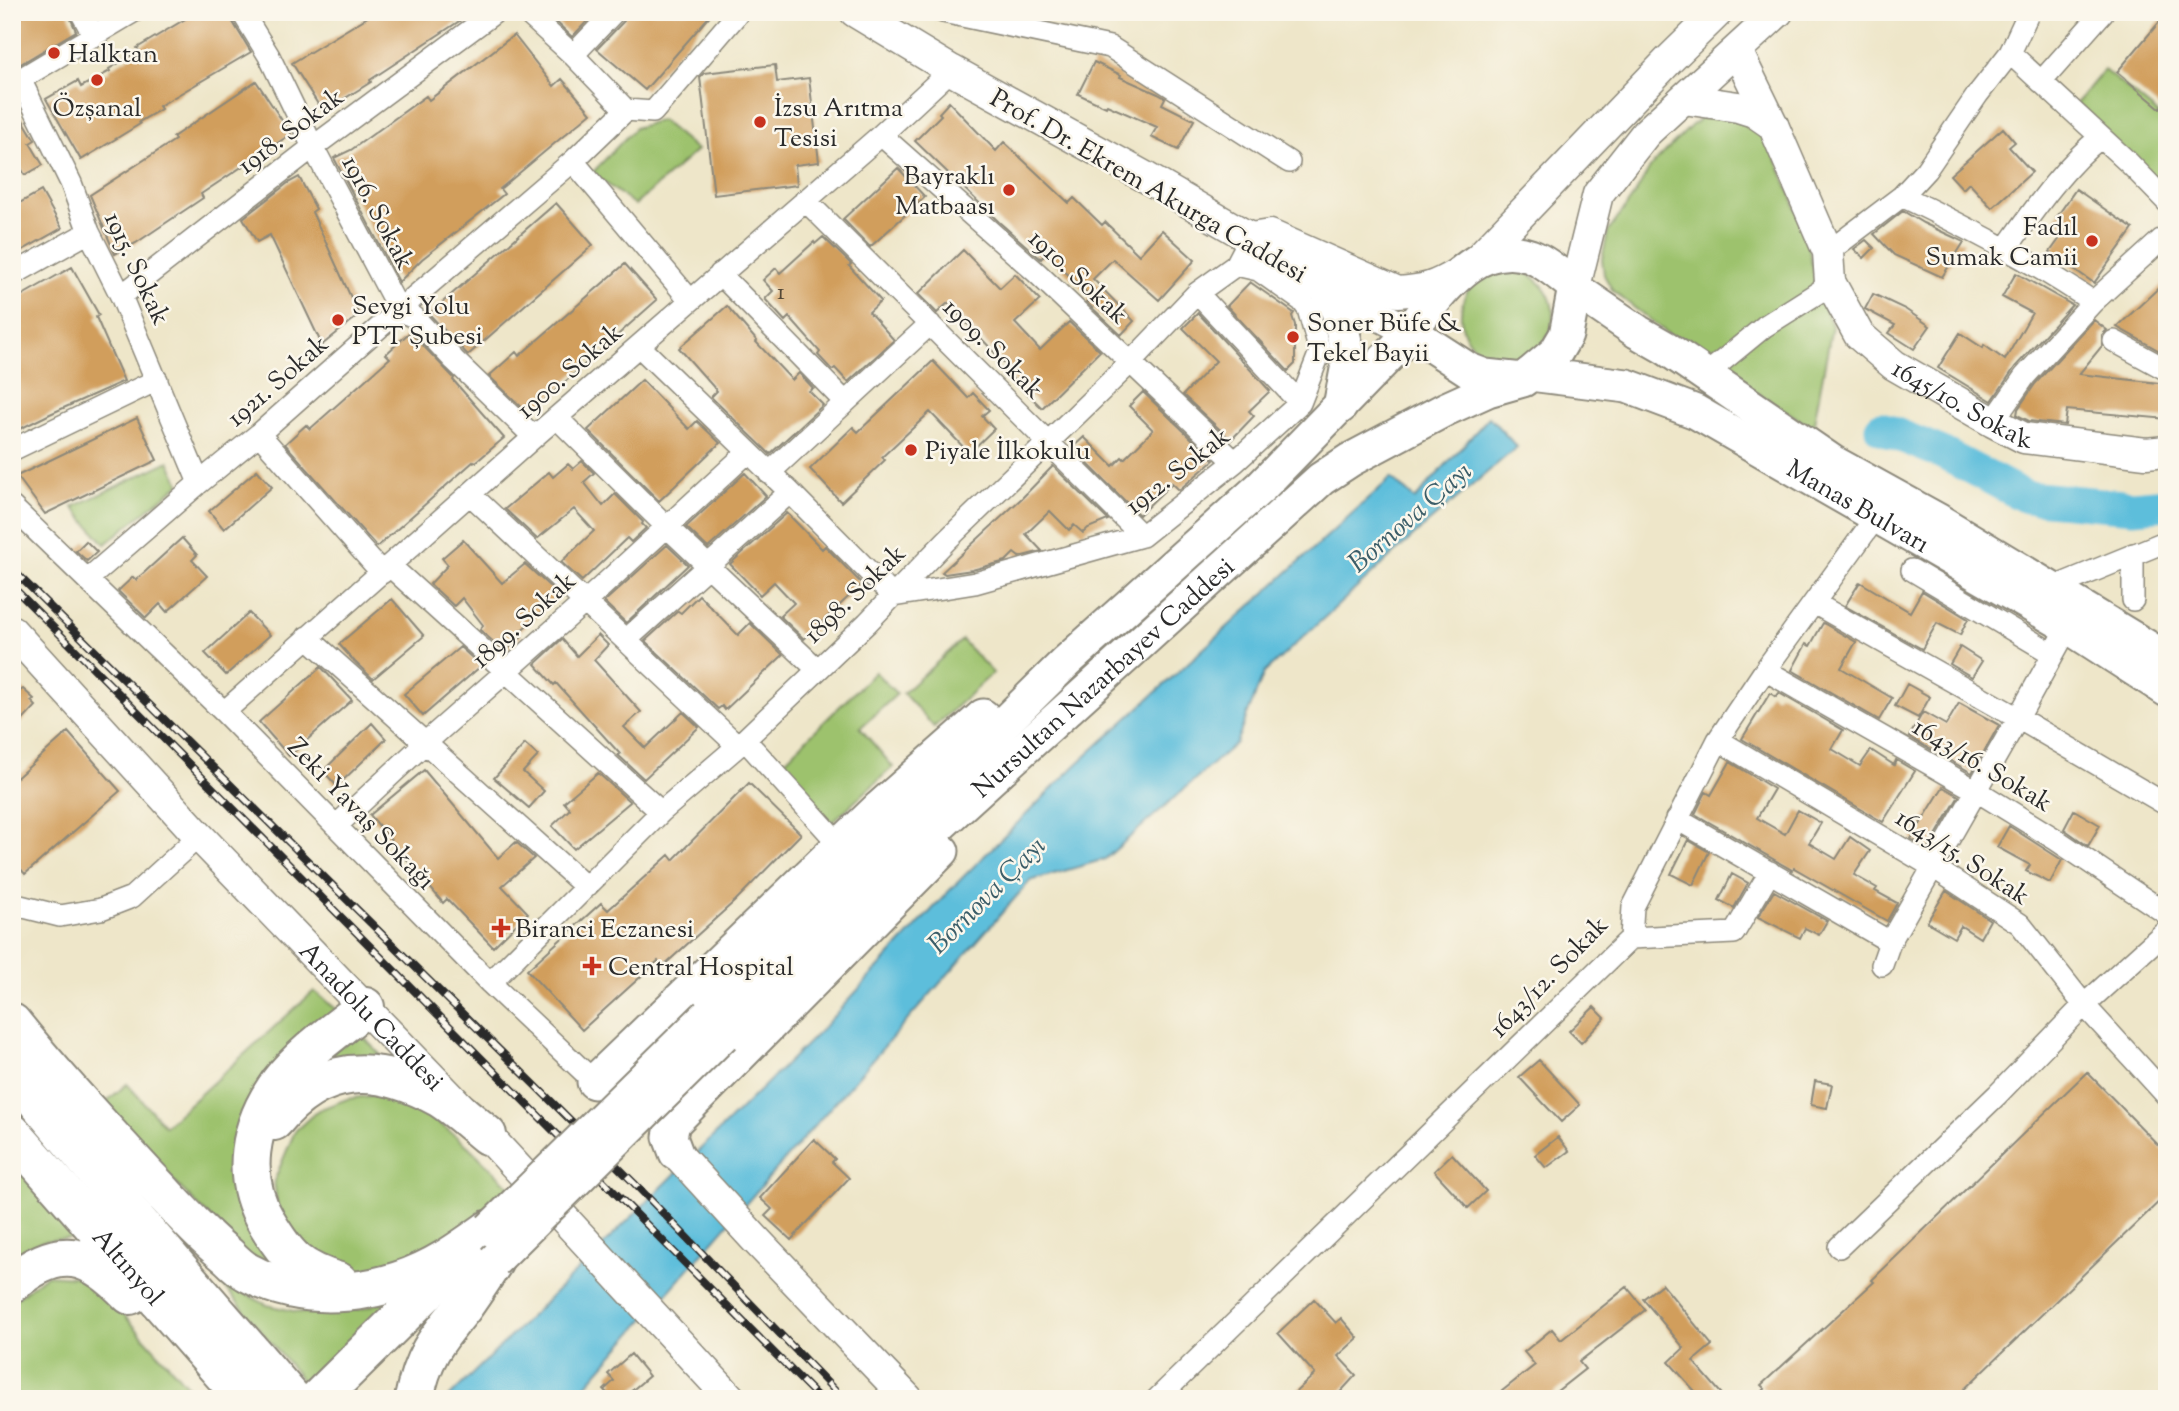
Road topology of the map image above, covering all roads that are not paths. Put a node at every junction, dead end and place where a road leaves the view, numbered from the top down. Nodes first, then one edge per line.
1 (81, 12) edge
2 (132, 12) edge
3 (242, 12) edge
4 (495, 12) edge
5 (526, 12) edge
6 (614, 12) edge
7 (739, 12) edge
8 (855, 12) edge
9 (943, 12) edge
10 (1684, 12) edge
11 (1718, 12) edge
12 (1778, 12) edge
13 (2029, 12) edge
14 (2103, 12) edge
15 (94, 36) junction
16 (1737, 51) junction
17 (2011, 53) junction
18 (573, 55) junction
19 (1668, 60) junction
20 (951, 70) junction
21 (16, 81) edge
22 (2041, 82) junction
23 (1684, 99) junction
24 (626, 110) junction
25 (1773, 125) junction
26 (881, 135) junction
27 (2101, 137) junction
28 (313, 146) junction
29 (573, 160) junction
30 (1289, 162) dead end
31 (1902, 196) junction
32 (805, 200) junction
33 (2167, 202) edge
34 (89, 232) junction
35 (2167, 237) edge
36 (1250, 239) junction
37 (2006, 249) junction
38 (1828, 252) junction
39 (1471, 264) junction
40 (1236, 265) junction
41 (720, 274) junction
42 (12, 275) edge
43 (1830, 282) junction
44 (1326, 288) junction
45 (1575, 288) junction
46 (1197, 293) junction
47 (121, 296) junction
48 (690, 300) junction
49 (2093, 302) junction
50 (399, 310) junction
51 (930, 324) junction
52 (1411, 333) junction
53 (2114, 341) dead end
54 (639, 346) junction
55 (1131, 362) junction
56 (1715, 367) dead end
57 (2167, 370) edge
58 (1527, 377) junction
59 (157, 380) junction
60 (845, 402) junction
61 (1300, 404) junction
62 (1340, 407) junction
63 (557, 418) junction
64 (1993, 422) junction
65 (260, 434) junction
66 (534, 437) junction
67 (1048, 441) junction
68 (12, 450) edge
69 (2167, 451) edge
70 (748, 452) junction
71 (1235, 463) junction
72 (769, 473) junction
73 (199, 482) junction
74 (790, 492) junction
75 (471, 495) junction
76 (12, 507) edge
77 (1876, 517) junction
78 (666, 526) junction
79 (1142, 536) junction
80 (2167, 541) edge
81 (2133, 554) junction
82 (709, 565) junction
83 (386, 569) junction
84 (1912, 570) dead end
85 (88, 579) junction
86 (2052, 588) junction
87 (893, 596) junction
88 (2133, 600) dead end
89 (585, 602) junction
90 (1814, 603) junction
91 (12, 631) edge
92 (307, 637) junction
93 (626, 640) junction
94 (2059, 640) junction
95 (2167, 659) edge
96 (1066, 662) junction
97 (817, 669) junction
98 (1765, 670) junction
99 (506, 672) junction
100 (2167, 690) edge
101 (225, 712) junction
102 (2018, 718) junction
103 (1718, 740) junction
104 (425, 743) junction
105 (741, 743) junction
106 (1024, 748) junction
107 (1977, 791) junction
108 (2167, 806) edge
109 (661, 812) junction
110 (1677, 818) junction
111 (335, 826) junction
112 (199, 836) junction
113 (841, 846) junction
114 (1933, 867) junction
115 (1770, 872) junction
116 (586, 887) junction
117 (12, 904) edge
118 (2167, 914) edge
119 (2167, 930) edge
120 (1630, 938) junction
121 (1890, 942) junction
122 (1882, 965) dead end
123 (490, 983) junction
124 (2084, 1005) junction
125 (365, 1007) junction
126 (12, 1023) edge
127 (716, 1025) junction
128 (12, 1071) edge
129 (594, 1082) junction
130 (2167, 1096) edge
131 (12, 1133) edge
132 (487, 1135) junction
133 (676, 1153) junction
134 (250, 1173) junction
135 (492, 1245) junction
136 (1839, 1247) dead end
137 (12, 1283) edge
138 (379, 1286) junction
139 (240, 1392) edge
140 (292, 1399) edge
141 (318, 1399) edge
142 (354, 1399) edge
143 (414, 1399) edge
144 (732, 1399) edge
145 (908, 1399) edge
146 (1157, 1399) edge

1 - 15 street
2 - 15 street
3 - 28 street, 1916. Sokak
4 - 28 street, 1918. Sokak
5 - 18 street
6 - 18 street
7 - 24 street
8 - 20 main road, Prof. Dr. Ekrem Akurga Caddesi
9 - 30 street
10 - 19 main road
11 - 19 main road
12 - 16 main road
13 - 17 street
14 - 22 street
15 - 21 street
16 - 23 main road
16 - 25 main road, 1645/10. Sokak
17 - 22 street
17 - 31 street
18 - 24 street
19 - 39 main road
20 - 26 street, 1900. Sokak
20 - 36 main road, Prof. Dr. Ekrem Akurga Caddesi
21 - 34 street, 1915. Sokak
22 - 27 street
23 - 25 main road
23 - 45 main road
24 - 29 street, 1921. Sokak
25 - 38 main road, 1645/10. Sokak
26 - 32 street, 1900. Sokak
26 - 55 street, 1910. Sokak
27 - 33 street
27 - 37 street
28 - 47 street, 1918. Sokak
28 - 50 street, 1916. Sokak
29 - 48 street
29 - 50 street, 1921. Sokak
31 - 37 street
31 - 38 street
32 - 41 street, 1900. Sokak
32 - 51 street, 1909. Sokak
34 - 42 street
34 - 47 street, 1915. Sokak
35 - 49 street
36 - 39 main road
36 - 40 street, 1898. Sokak
36 - 44 main road, Prof. Dr. Ekrem Akurga Caddesi
37 - 49 street
38 - 43 main road, 1645/10. Sokak
39 - 45 main road
39 - 52 main road
40 - 46 street, 1898. Sokak
40 - 61 street, 1912. Sokak
41 - 48 street, 1900. Sokak
41 - 60 street
43 - 56 street
43 - 64 main road, 1645/10. Sokak
44 - 52 main road, Prof. Dr. Ekrem Akurga Caddesi
44 - 62 main road
45 - 58 main road
45 - 86 main road, Manas Bulvarı
46 - 55 street, 1898. Sokak
46 - 61 street
47 - 59 street, 1915. Sokak
48 - 54 street, 1900. Sokak
49 - 64 street
50 - 65 street, 1921. Sokak
50 - 66 street, 1916. Sokak
51 - 60 street
51 - 67 street, 1909. Sokak
52 - 58 main road
52 - 62 main road, Nursultan Nazarbayev Caddesi
53 - 57 street
54 - 63 street, 1900. Sokak
54 - 70 street
55 - 67 street, 1898. Sokak
55 - 71 street, 1910. Sokak
58 - 77 main road, Manas Bulvarı
58 - 106 main road, Nursultan Nazarbayev Caddesi
59 - 68 street
59 - 73 street, 1915. Sokak
60 - 72 street
61 - 71 street, 1912. Sokak
62 - 96 main road, Nursultan Nazarbayev Caddesi
63 - 66 street, 1900. Sokak
63 - 78 street
64 - 69 main road, 1645/10. Sokak
65 - 73 street, 1921. Sokak
65 - 83 street
66 - 75 street, 1900. Sokak
67 - 79 street, 1909. Sokak
67 - 87 street, 1898. Sokak
70 - 72 street
70 - 78 street, 1899. Sokak
71 - 79 street, 1912. Sokak
72 - 74 street
73 - 85 street, 1921. Sokak
74 - 82 street
74 - 87 street
75 - 83 street, 1900. Sokak
75 - 89 street
76 - 85 street, Zeki Yavaş Sokağı
77 - 90 street, 1643/12. Sokak
77 - 94 main road, Manas Bulvarı
78 - 82 street
78 - 89 street, 1899. Sokak
79 - 87 street, 1912. Sokak
80 - 81 street
81 - 86 street
81 - 88 street
82 - 93 street
82 - 97 street
83 - 92 street, 1900. Sokak
83 - 99 street
84 - 94 street
85 - 101 street, Zeki Yavaş Sokağı
86 - 95 main road, Manas Bulvarı
87 - 97 street, 1898. Sokak
89 - 93 street
89 - 99 street, 1899. Sokak
90 - 98 street, 1643/12. Sokak
90 - 102 street
91 - 112 main road, Anadolu Caddesi
92 - 101 street, 1900. Sokak
92 - 104 street
93 - 105 street
94 - 100 main road, Manas Bulvarı
94 - 102 street
96 - 113 main road
96 - 127 main road, Nursultan Nazarbayev Caddesi
97 - 105 street, 1898. Sokak
98 - 103 street, 1643/12. Sokak
98 - 107 street, 1643/16. Sokak
99 - 104 street, 1899. Sokak
99 - 109 street
101 - 111 street, Zeki Yavaş Sokağı
102 - 107 street
102 - 108 street
103 - 110 street, 1643/12. Sokak
103 - 114 street, 1643/15. Sokak
104 - 111 street, 1899. Sokak
104 - 116 street
105 - 109 street, 1898. Sokak
105 - 113 street
106 - 127 main road, Nursultan Nazarbayev Caddesi
106 - 133 main road
107 - 114 street
107 - 118 street, 1643/16. Sokak
109 - 116 street, 1898. Sokak
110 - 115 street
110 - 120 street, 1643/12. Sokak
111 - 123 street, Zeki Yavaş Sokağı
112 - 117 street
112 - 125 main road, Anadolu Caddesi
113 - 129 main road
114 - 121 street
114 - 124 street, 1643/15. Sokak
115 - 120 street
115 - 121 street
116 - 123 street, 1898. Sokak
119 - 124 street
120 - 146 street, 1643/12. Sokak
121 - 122 street
123 - 129 street, Zeki Yavaş Sokağı
124 - 130 street, 1643/15. Sokak
124 - 136 street
125 - 132 main road, Anadolu Caddesi
125 - 134 highway
126 - 138 highway
127 - 135 main road, bridge
128 - 140 highway
129 - 133 street, Zeki Yavaş Sokağı
131 - 139 highway, Altınyol
132 - 134 highway
132 - 144 main road, Anadolu Caddesi
133 - 145 main road
134 - 138 highway
135 - 138 highway
135 - 141 highway
135 - 142 highway
135 - 143 highway
137 - 139 highway

